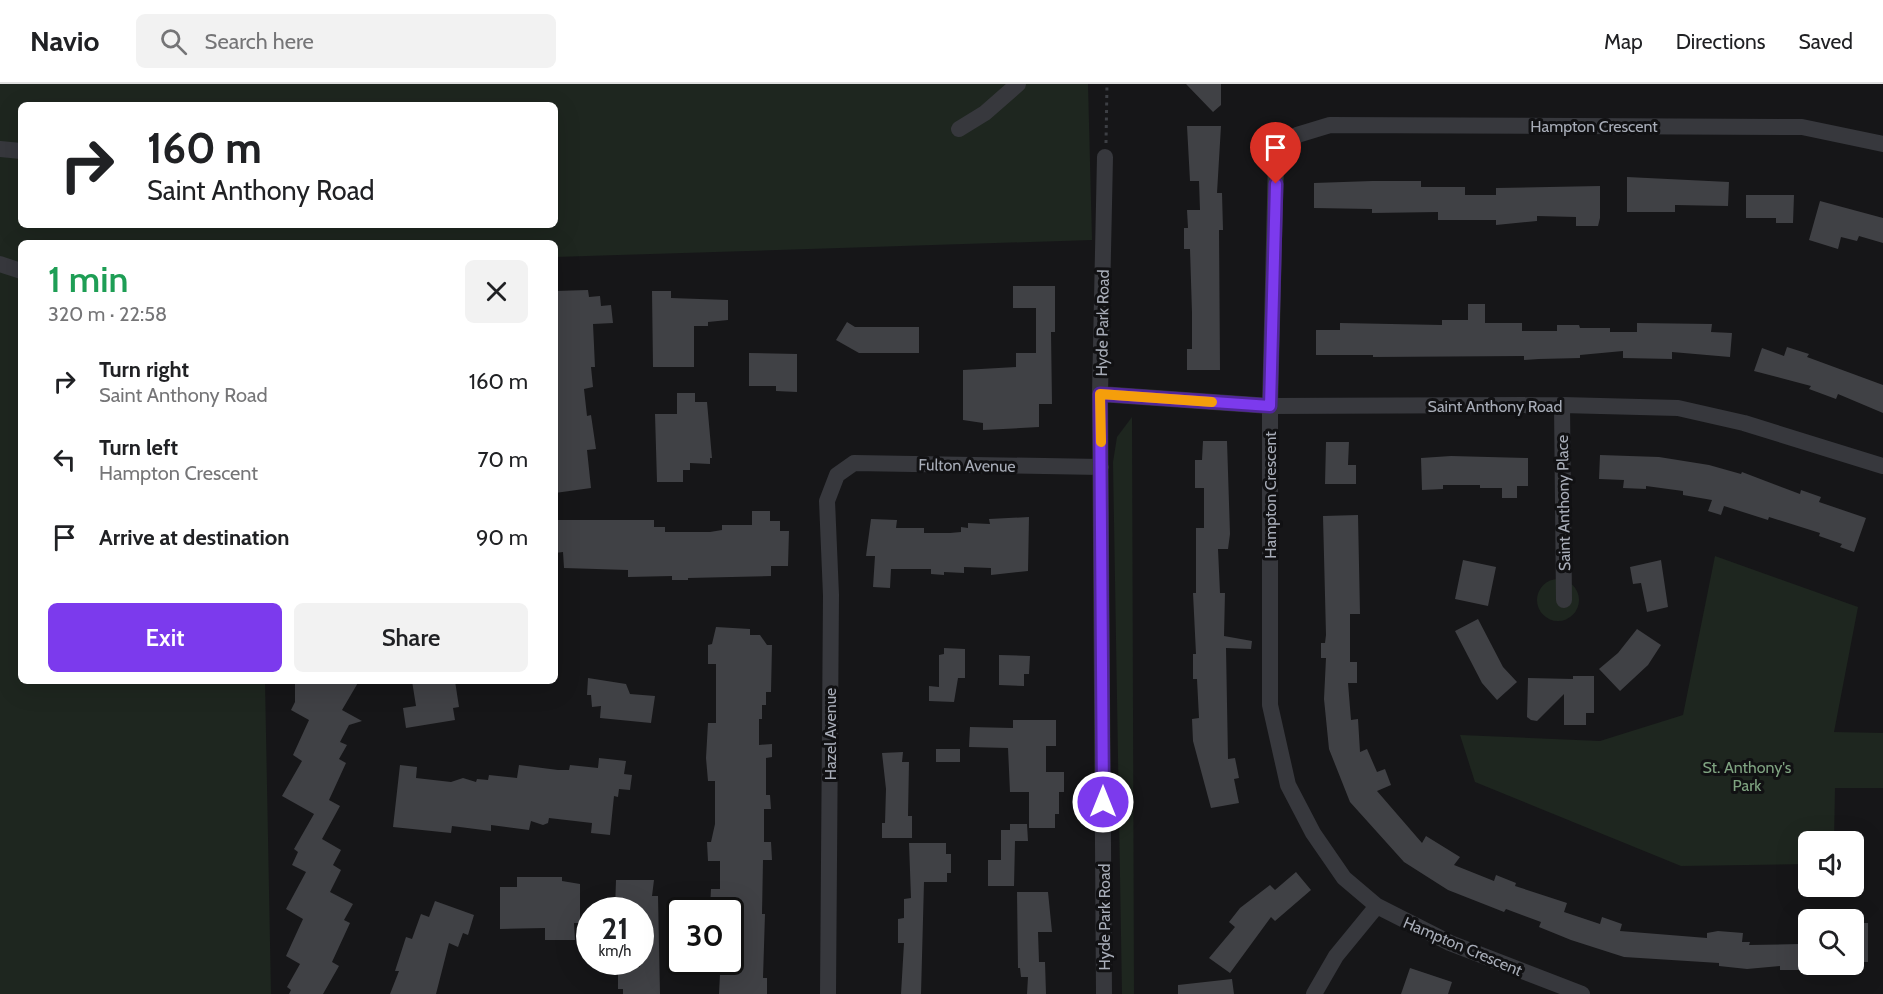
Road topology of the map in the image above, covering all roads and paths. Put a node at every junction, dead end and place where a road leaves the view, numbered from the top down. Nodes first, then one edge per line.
1 (1018, 84) edge
2 (1107, 84) edge
3 (959, 129) dead end
4 (1883, 144) edge
5 (0, 149) edge
6 (18, 151) edge
7 (1105, 157) joint
8 (0, 264) edge
9 (18, 270) edge
10 (1100, 394) junction
11 (1562, 405) junction
12 (1270, 406) junction
13 (1883, 466) edge
14 (1101, 467) junction
15 (837, 475) joint
16 (1564, 600) dead end
17 (1377, 906) junction
18 (828, 994) edge
19 (1104, 994) edge
20 (1314, 994) edge
21 (1582, 994) edge

1 - 3 street
2 - 7 path
4 - 12 street, Hampton Crescent
5 - 6 street
7 - 10 street, Hyde Park Road
8 - 9 street
10 - 12 street, Saint Anthony Road
10 - 14 street, Hyde Park Road
11 - 12 street, Saint Anthony Road
11 - 13 street, Saint Anthony Road
11 - 16 street, Saint Anthony Place
12 - 17 street, Hampton Crescent
14 - 15 street, Fulton Avenue
14 - 19 street, Hyde Park Road
15 - 18 street, Hazel Avenue
17 - 20 street
17 - 21 street, Hampton Crescent

